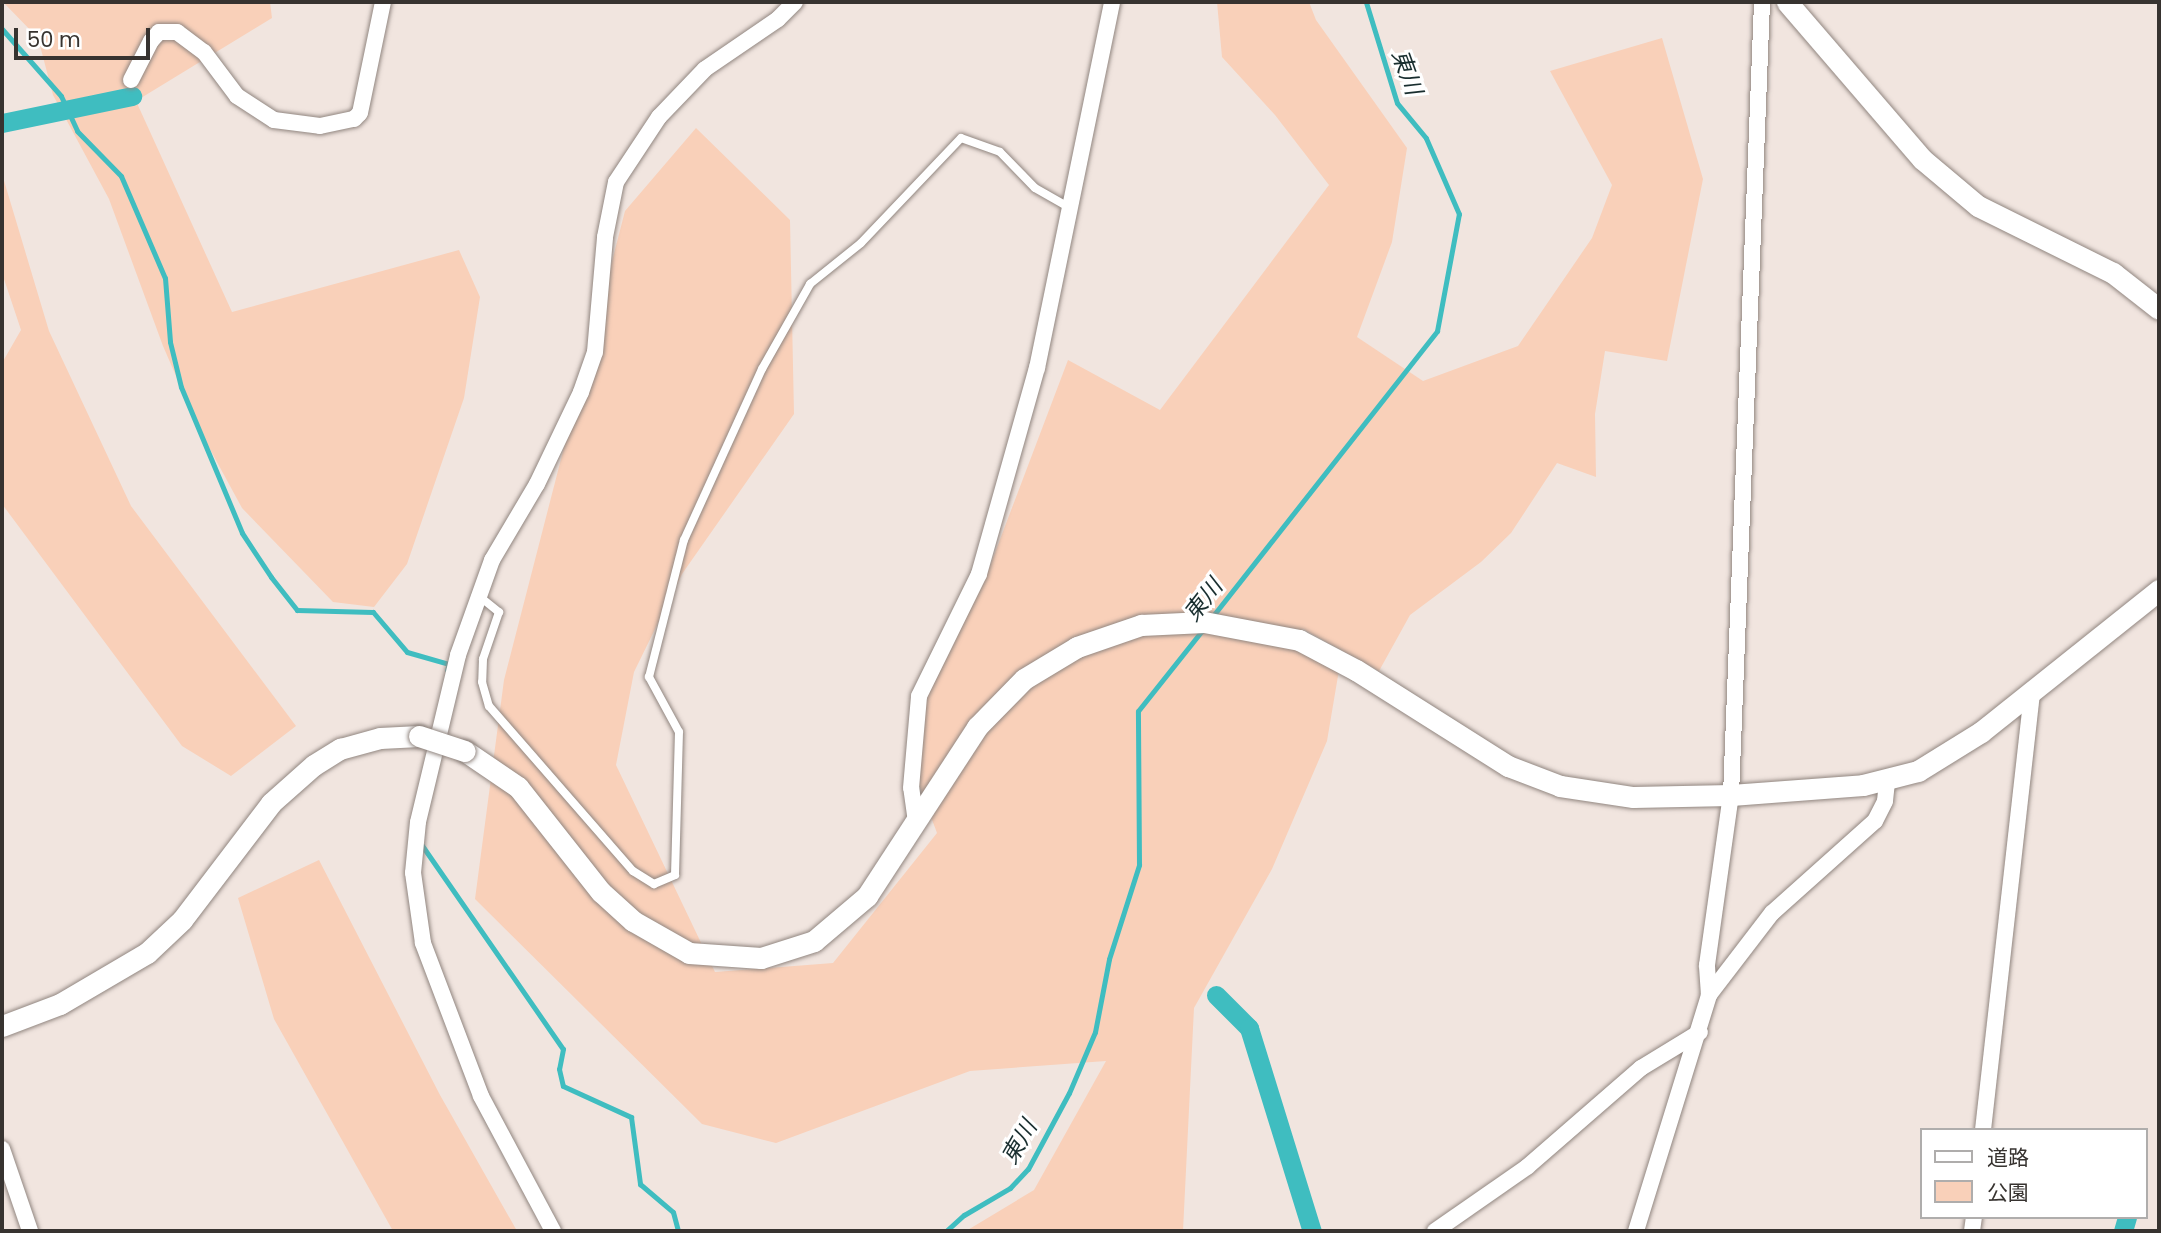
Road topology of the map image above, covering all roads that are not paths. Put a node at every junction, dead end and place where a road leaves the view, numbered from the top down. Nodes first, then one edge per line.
1 (383, 2) edge
2 (795, 2) edge
3 (1112, 2) edge
4 (1762, 2) edge
5 (1787, 2) edge
6 (131, 80) dead end
7 (1070, 208) junction
8 (2159, 309) edge
9 (2159, 590) edge
10 (479, 596) junction
11 (2032, 693) junction
12 (1887, 782) junction
13 (1731, 796) junction
14 (916, 822) junction
15 (1709, 995) junction
16 (2, 1026) edge
17 (1700, 1032) junction
18 (1983, 1128) edge
19 (2, 1149) edge
20 (30, 1231) edge
21 (553, 1231) edge
22 (1435, 1231) edge
23 (1636, 1231) edge

1 - 6 street
2 - 10 street
3 - 7 street
4 - 13 street
5 - 8 street
7 - 10 lane
7 - 14 street
9 - 11 street
10 - 21 street
11 - 12 street
11 - 18 street
12 - 13 street
12 - 15 street
13 - 14 street
13 - 15 street
14 - 16 street, bridge
15 - 17 street
17 - 22 street
17 - 23 street
19 - 20 street

